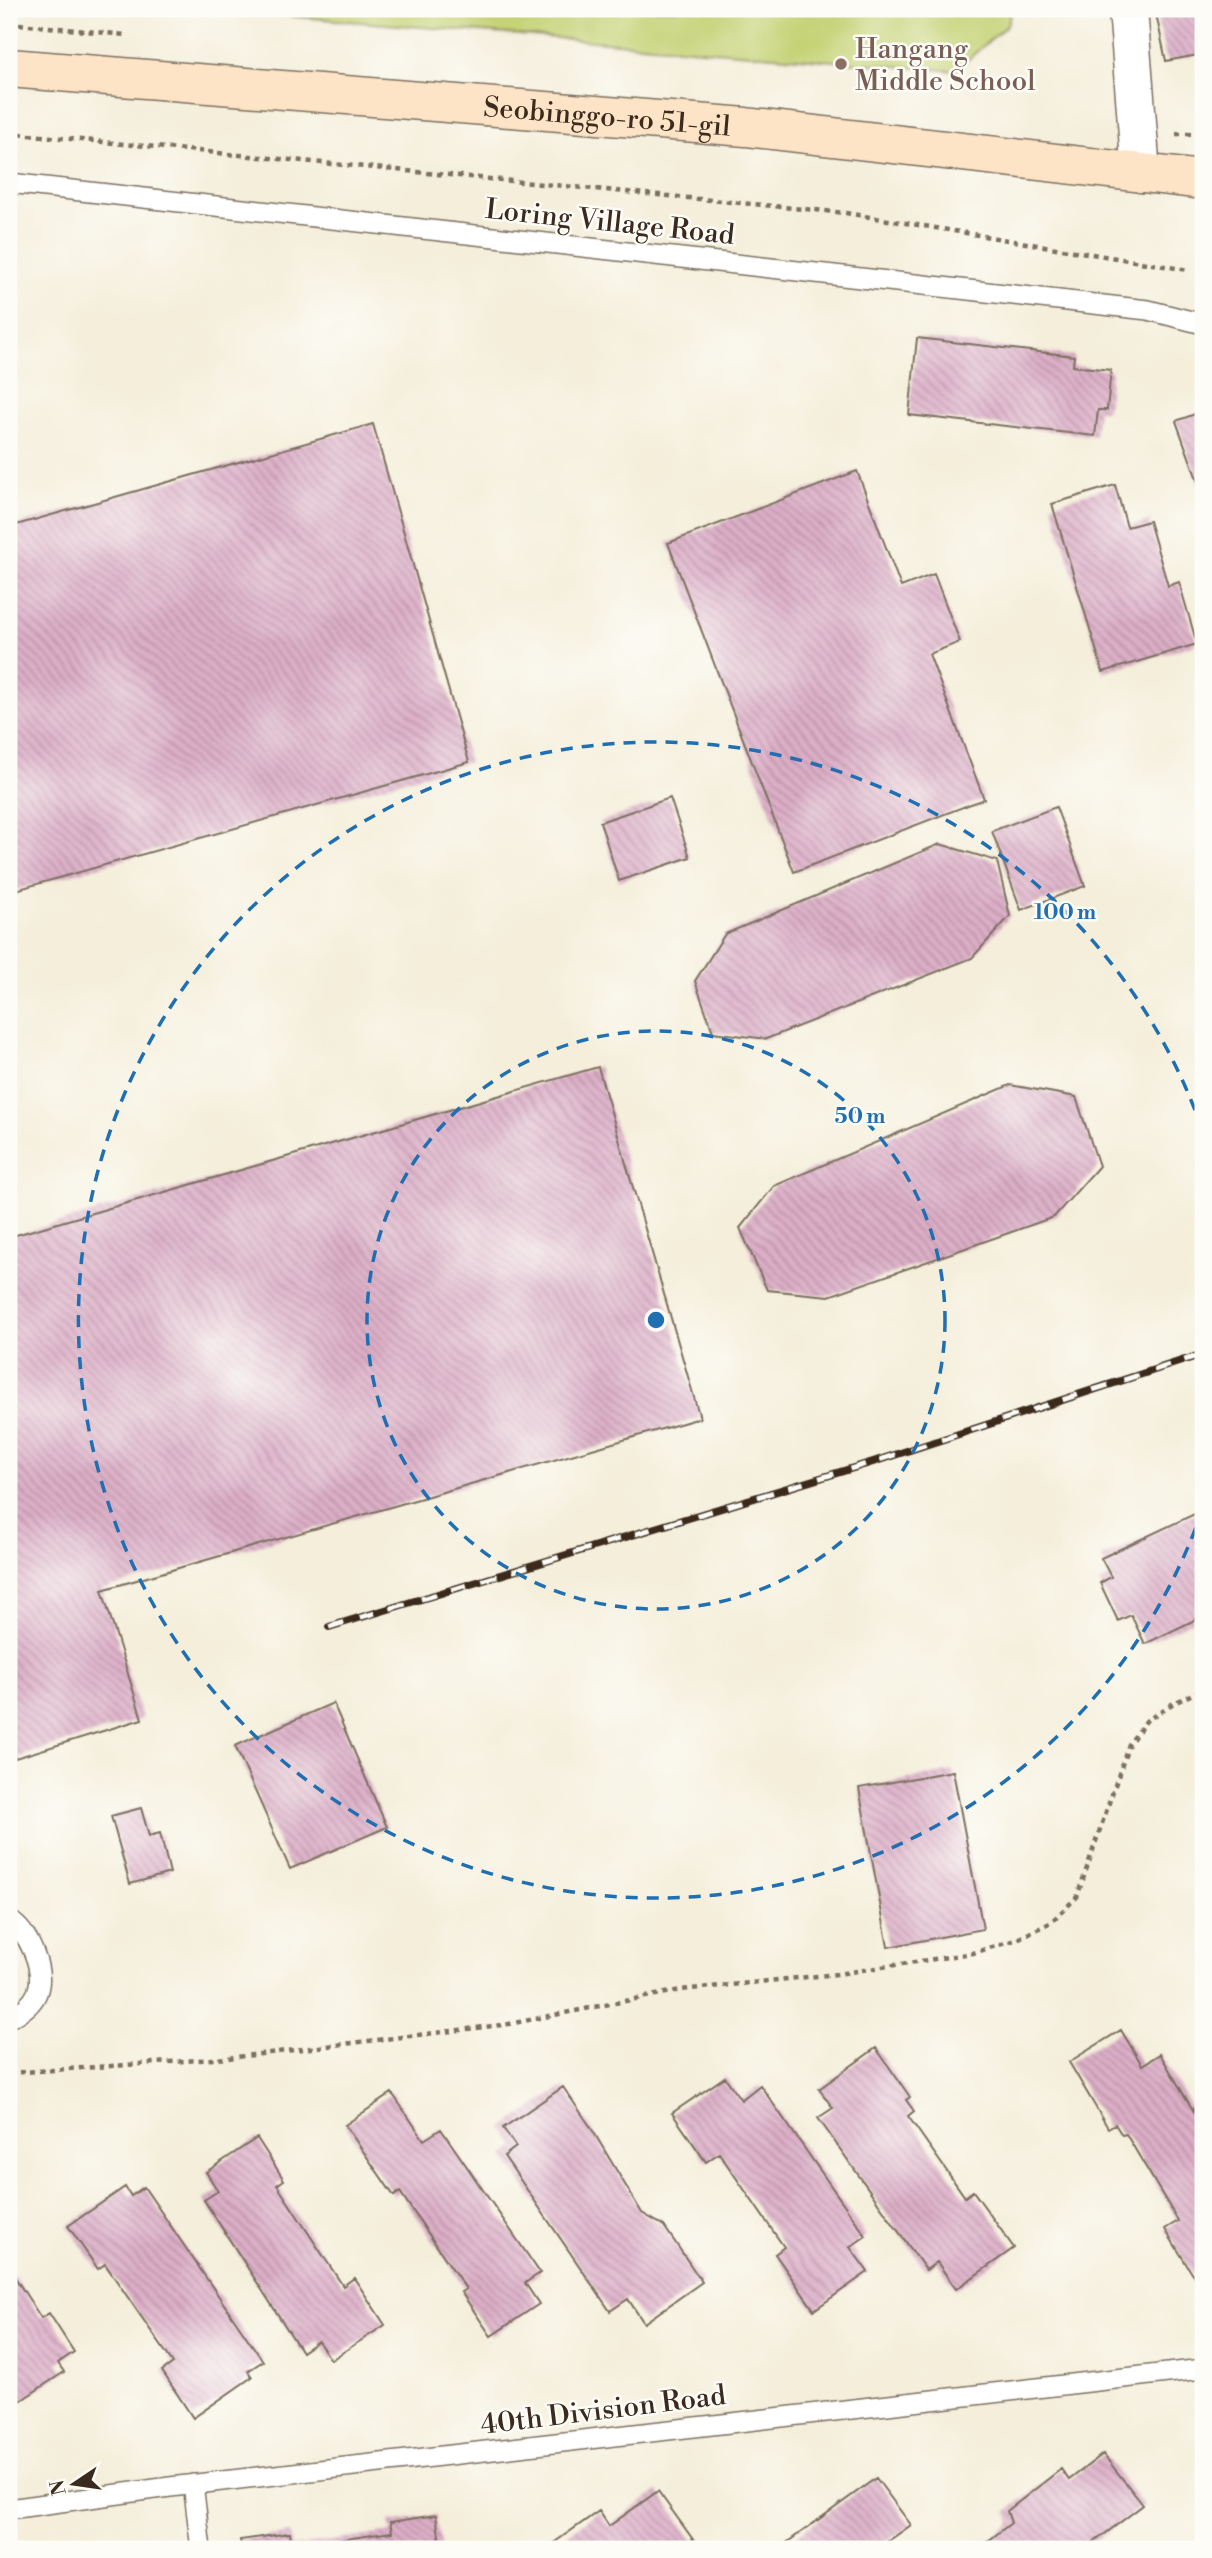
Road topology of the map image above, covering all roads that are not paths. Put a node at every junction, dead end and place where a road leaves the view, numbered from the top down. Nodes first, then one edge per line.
1 (1128, 9) edge
2 (9, 68) edge
3 (1141, 173) junction
4 (1203, 180) edge
5 (9, 183) edge
6 (1203, 324) edge
7 (9, 1920) edge
8 (9, 2018) edge
9 (1203, 2369) edge
10 (193, 2484) junction
11 (9, 2509) edge
12 (201, 2549) edge

1 - 3 street
2 - 3 main road, Seobinggo-ro 51-gil
3 - 4 main road, Seobinggo-ro 51-gil
5 - 6 lane, Loring Village Road
7 - 8 lane
9 - 10 lane, 40th Division Road
10 - 11 lane, 40th Division Road
10 - 12 lane

